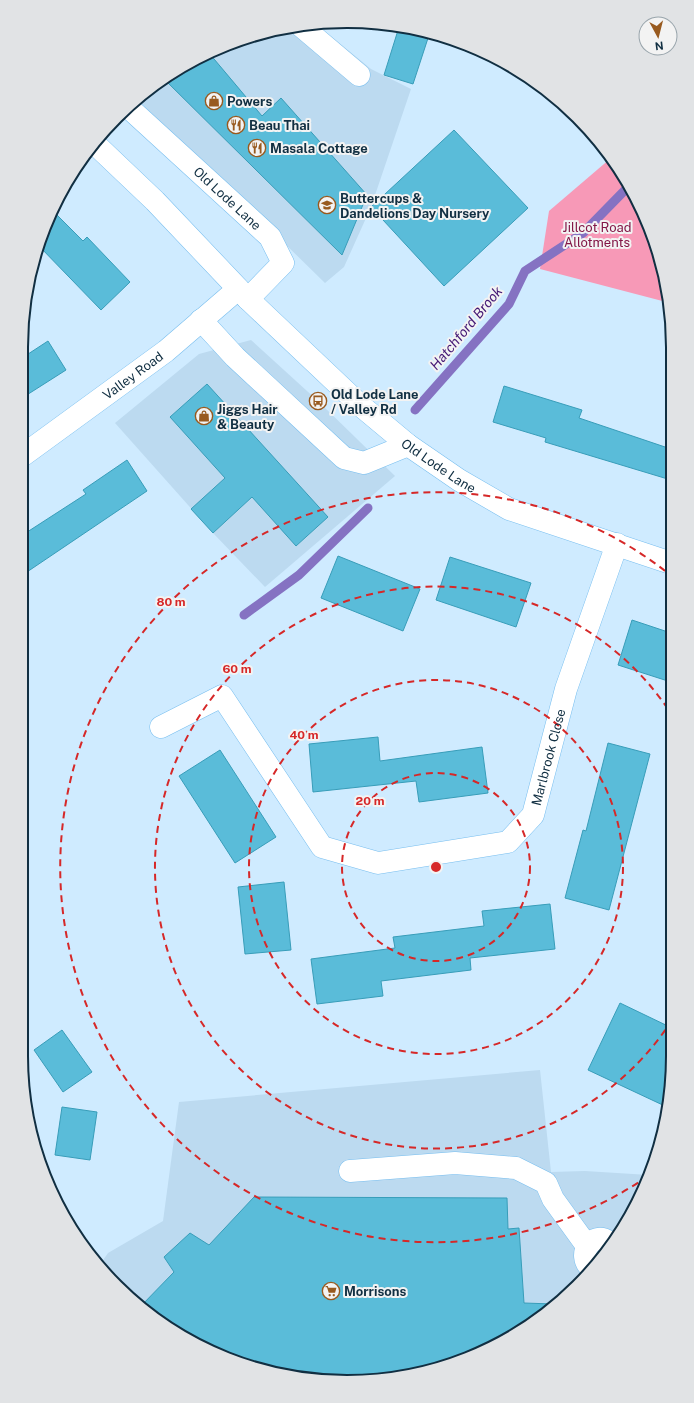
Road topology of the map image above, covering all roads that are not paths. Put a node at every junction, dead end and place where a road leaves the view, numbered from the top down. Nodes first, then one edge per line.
1 (307, 31) edge
2 (359, 75) dead end
3 (132, 111) edge
4 (99, 147) edge
5 (243, 294) junction
6 (201, 320) junction
7 (408, 445) junction
8 (28, 452) edge
9 (617, 544) junction
10 (666, 560) edge
11 (161, 727) dead end
12 (350, 1171) dead end
13 (607, 1240) edge
14 (587, 1246) junction
15 (588, 1265) edge

1 - 2 street
3 - 5 street, Old Lode Lane
4 - 5 street, Old Lode Lane
5 - 6 street, Valley Road
5 - 7 street, Old Lode Lane
6 - 7 street
6 - 8 street, Valley Road
7 - 9 street, Old Lode Lane
9 - 10 street, Old Lode Lane
9 - 11 street, Marlbrook Close
12 - 14 street
13 - 14 street
14 - 15 street

